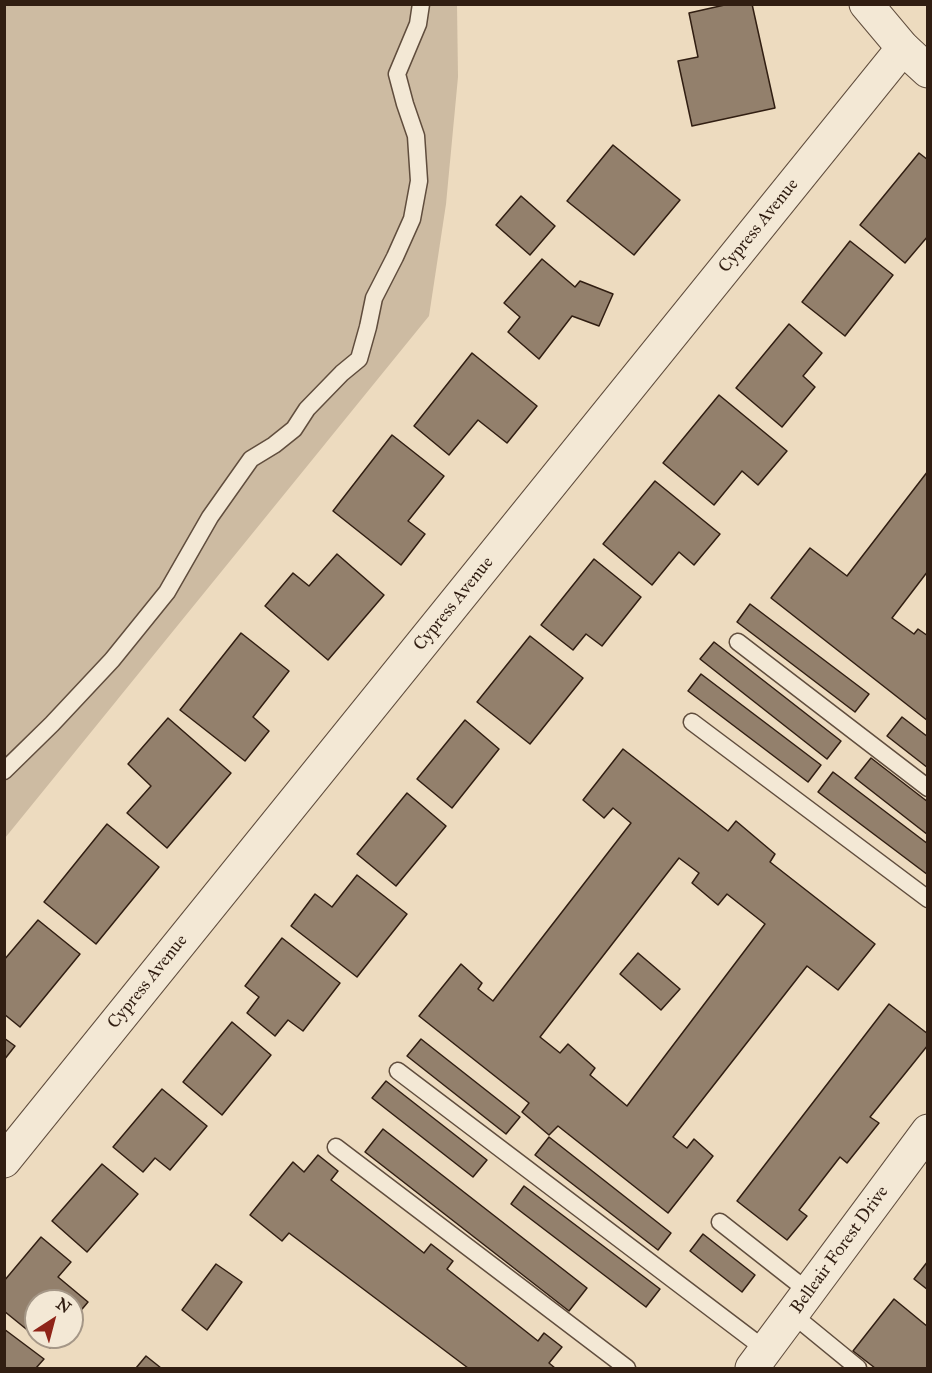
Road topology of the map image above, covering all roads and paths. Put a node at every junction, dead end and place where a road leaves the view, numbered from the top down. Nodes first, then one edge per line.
1 (420, 4) edge
2 (866, 4) edge
3 (903, 48) junction
4 (927, 71) edge
5 (738, 642) dead end
6 (692, 722) dead end
7 (4, 771) edge
8 (927, 788) edge
9 (927, 899) edge
10 (398, 1071) dead end
11 (927, 1131) edge
12 (336, 1147) dead end
13 (4, 1161) edge
14 (720, 1222) dead end
15 (801, 1303) junction
16 (759, 1359) edge
17 (627, 1368) edge
18 (858, 1368) edge

1 - 7 lane
2 - 3 street
3 - 4 street
3 - 13 street, Cypress Avenue
5 - 8 lane
6 - 9 lane
10 - 16 lane
11 - 15 street, Belleair Forest Drive
12 - 17 lane
14 - 15 lane
15 - 16 street, Belleair Forest Drive
15 - 18 lane

